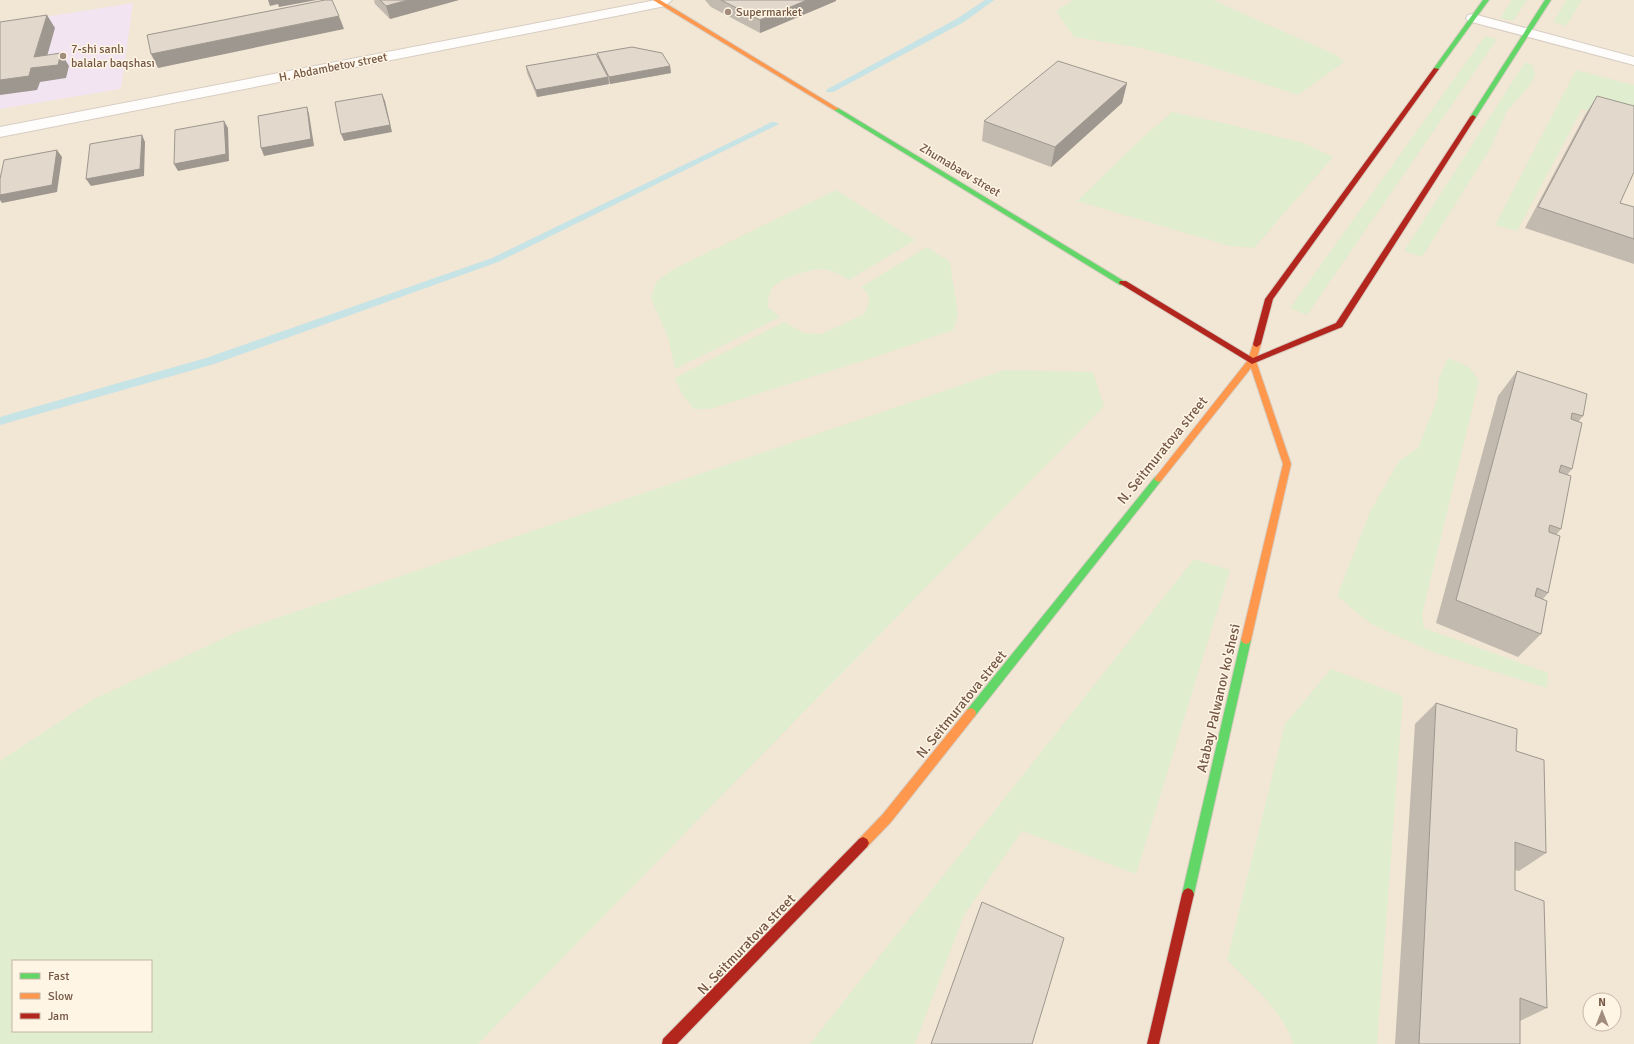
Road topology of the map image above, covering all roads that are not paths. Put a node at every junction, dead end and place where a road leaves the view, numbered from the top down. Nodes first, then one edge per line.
1 (1486, 0) edge
2 (1548, 0) edge
3 (661, 1) edge
4 (1473, 18) junction
5 (1526, 33) junction
6 (1634, 61) edge
7 (0, 132) edge
8 (1252, 361) junction
9 (668, 1044) edge
10 (1153, 1044) edge

1 - 4 street
2 - 5 street
3 - 7 street, H. Abdambetov street
3 - 8 street, Zhumabaev street
4 - 5 street
4 - 8 street
5 - 6 street
5 - 8 street
8 - 9 street, N. Seitmuratova street
8 - 10 street, Atabay Palwanov ko'shesi

